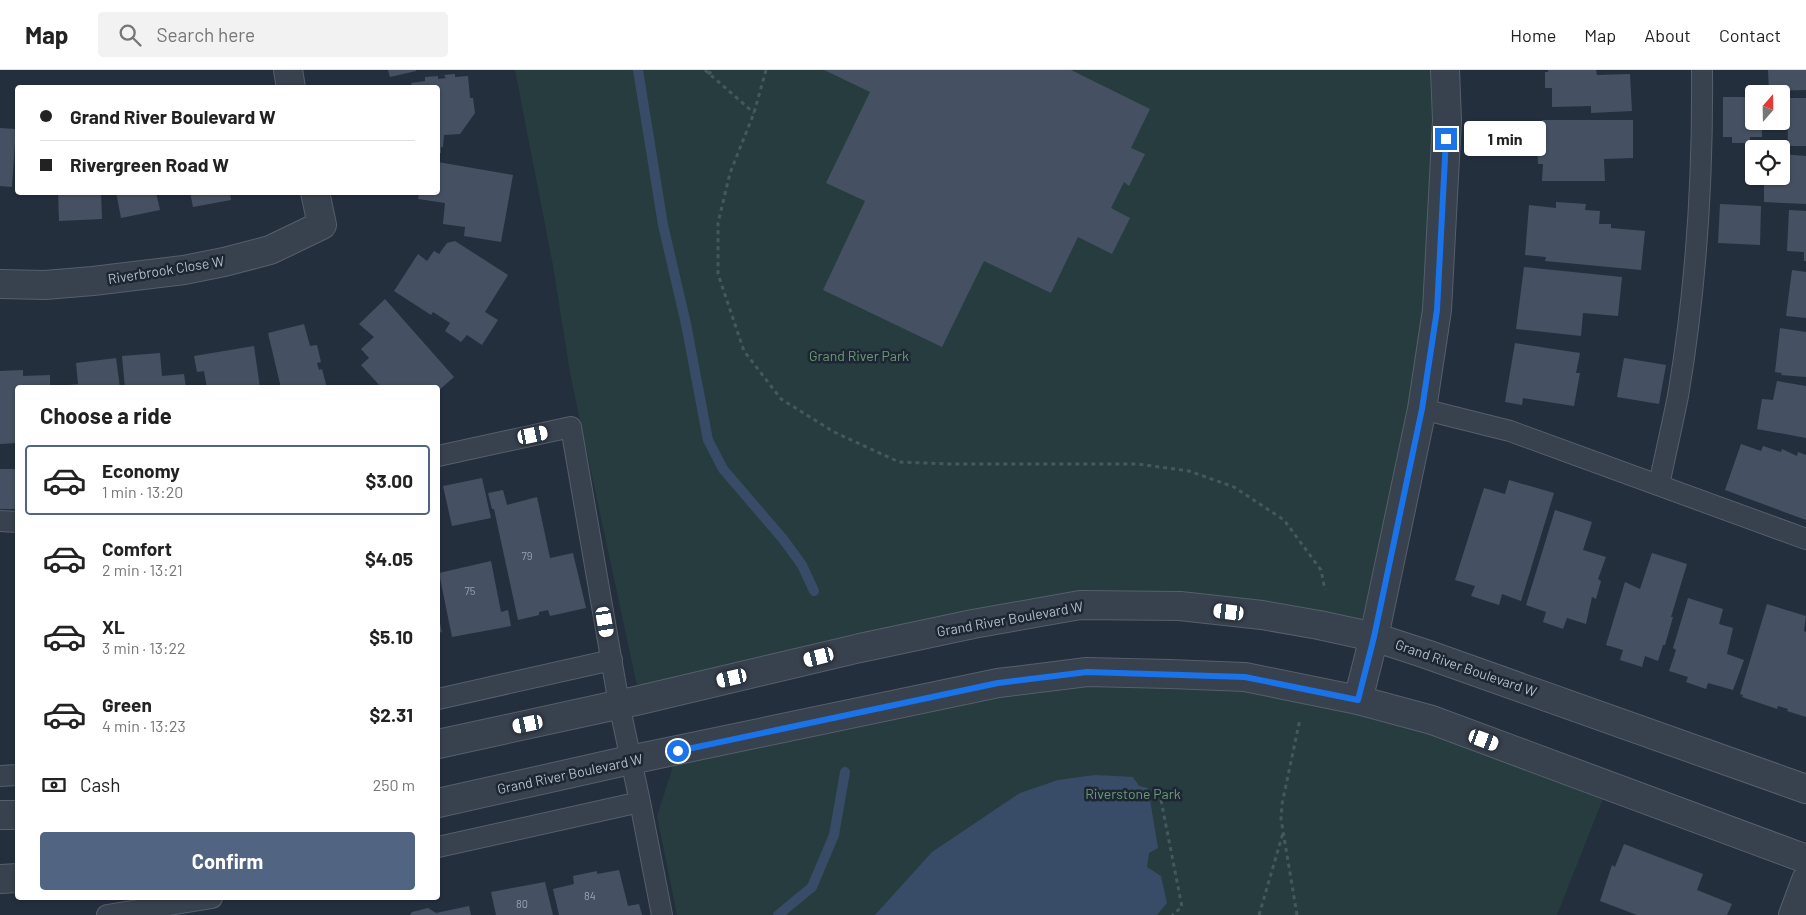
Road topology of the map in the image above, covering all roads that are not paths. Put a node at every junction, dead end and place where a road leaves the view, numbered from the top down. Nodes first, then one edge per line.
1 (288, 70) edge
2 (1445, 70) edge
3 (1702, 70) edge
4 (291, 85) edge
5 (316, 195) edge
6 (0, 284) edge
7 (1422, 409) junction
8 (440, 456) edge
9 (1659, 485) junction
10 (0, 521) edge
11 (15, 522) edge
12 (1806, 539) edge
13 (1374, 637) junction
14 (612, 660) junction
15 (440, 699) edge
16 (1358, 700) junction
17 (619, 704) junction
18 (440, 744) edge
19 (630, 760) junction
20 (15, 775) edge
21 (0, 776) edge
22 (1806, 789) edge
23 (640, 802) junction
24 (440, 803) edge
25 (0, 815) edge
26 (15, 816) edge
27 (440, 847) edge
28 (1806, 859) edge
29 (15, 878) edge
30 (0, 879) edge
31 (1806, 880) edge
32 (200, 900) edge
33 (107, 915) edge
34 (662, 915) edge
35 (1793, 915) edge

1 - 4 street
2 - 7 street
3 - 9 lane
5 - 6 street, Riverbrook Close W
7 - 9 lane
7 - 13 street
8 - 14 lane
9 - 12 lane
10 - 11 lane
13 - 16 street
13 - 17 street, Grand River Boulevard W
13 - 22 street, Grand River Boulevard W
14 - 15 lane
14 - 17 lane
16 - 19 street, Grand River Boulevard W
16 - 28 street, Grand River Boulevard W
17 - 18 street, Grand River Boulevard W
17 - 19 lane
19 - 23 lane
19 - 24 street, Grand River Boulevard W
20 - 21 lane
23 - 27 lane
23 - 34 lane
25 - 26 street
29 - 30 street
31 - 35 street
32 - 33 lane

